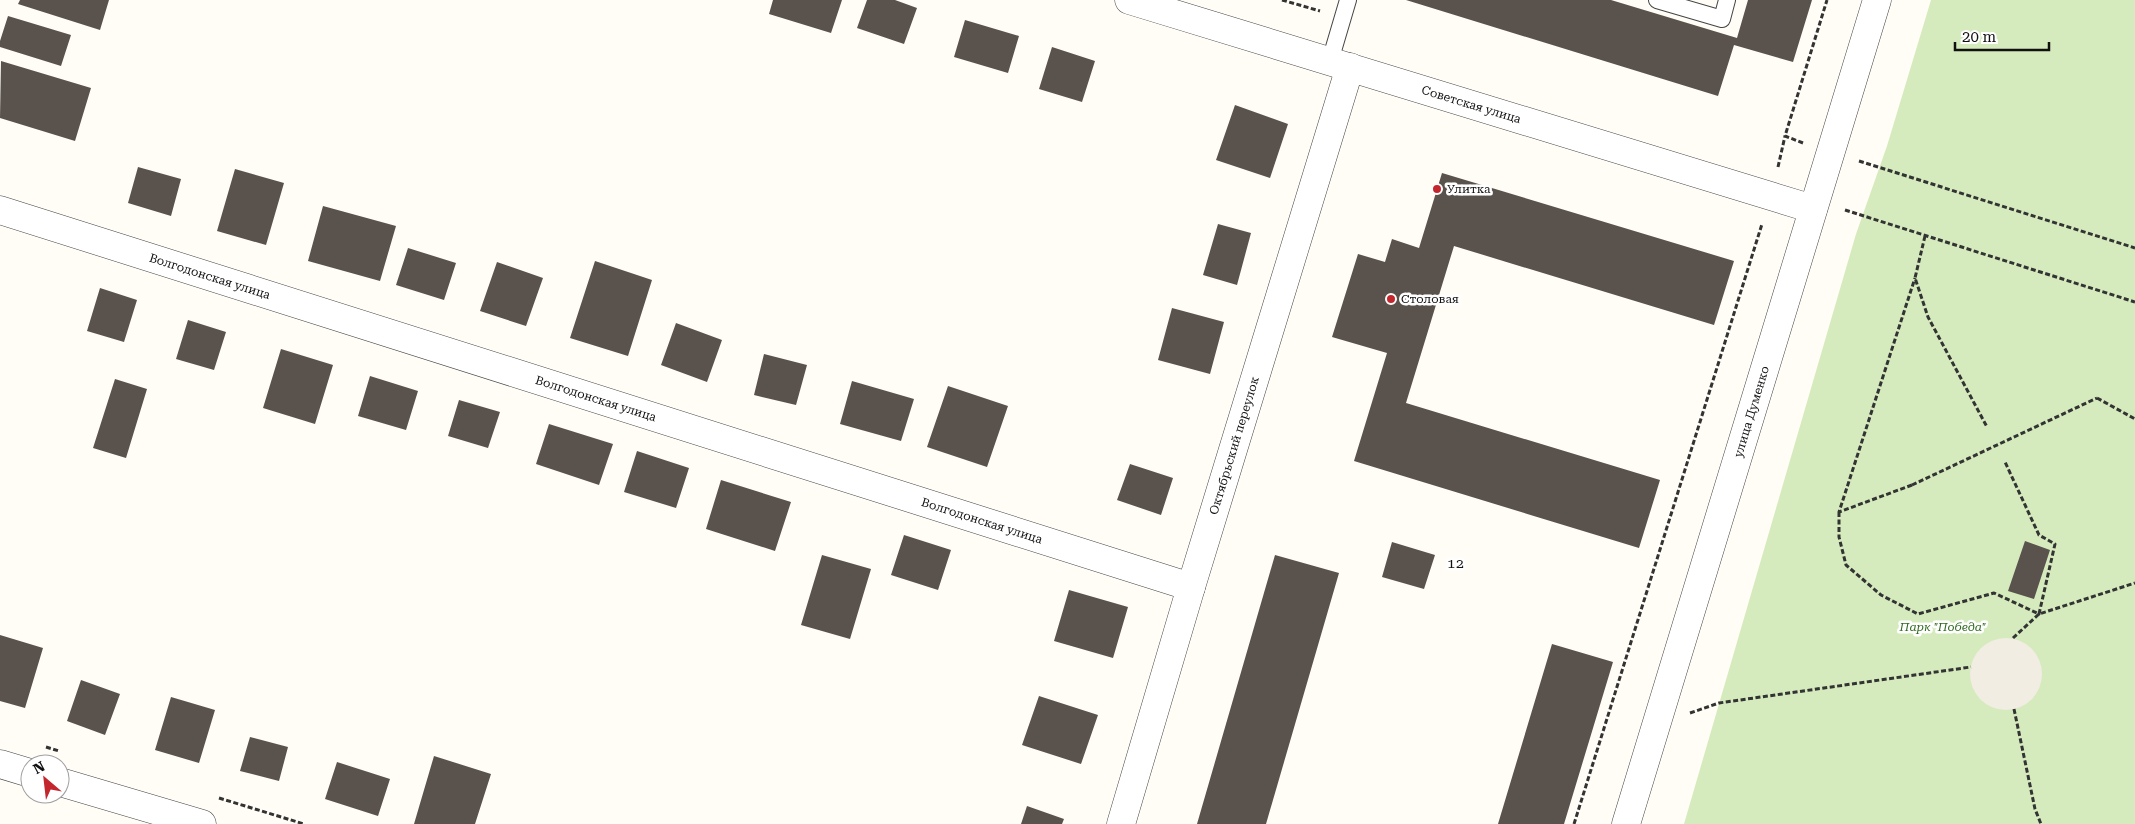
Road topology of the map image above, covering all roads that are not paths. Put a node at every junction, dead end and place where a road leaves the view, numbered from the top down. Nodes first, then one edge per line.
1 (1129, 0) edge
2 (1348, 0) edge
3 (1657, 0) edge
4 (1727, 0) edge
5 (1877, 0) edge
6 (1340, 64) junction
7 (1813, 209) junction
8 (0, 210) edge
9 (1191, 587) junction
10 (0, 764) edge
11 (20, 770) edge
12 (70, 785) edge
13 (202, 824) edge
14 (1120, 824) edge
15 (1626, 824) edge

1 - 6 street, Советская улица
2 - 6 lane
3 - 4 lane
5 - 7 street, улица Думенко
6 - 7 street, Советская улица
6 - 9 street, Октябрьский переулок
7 - 15 street, улица Думенко
8 - 9 street, Волгодонская улица
9 - 14 street, Октябрьский переулок
10 - 11 street
12 - 13 street

